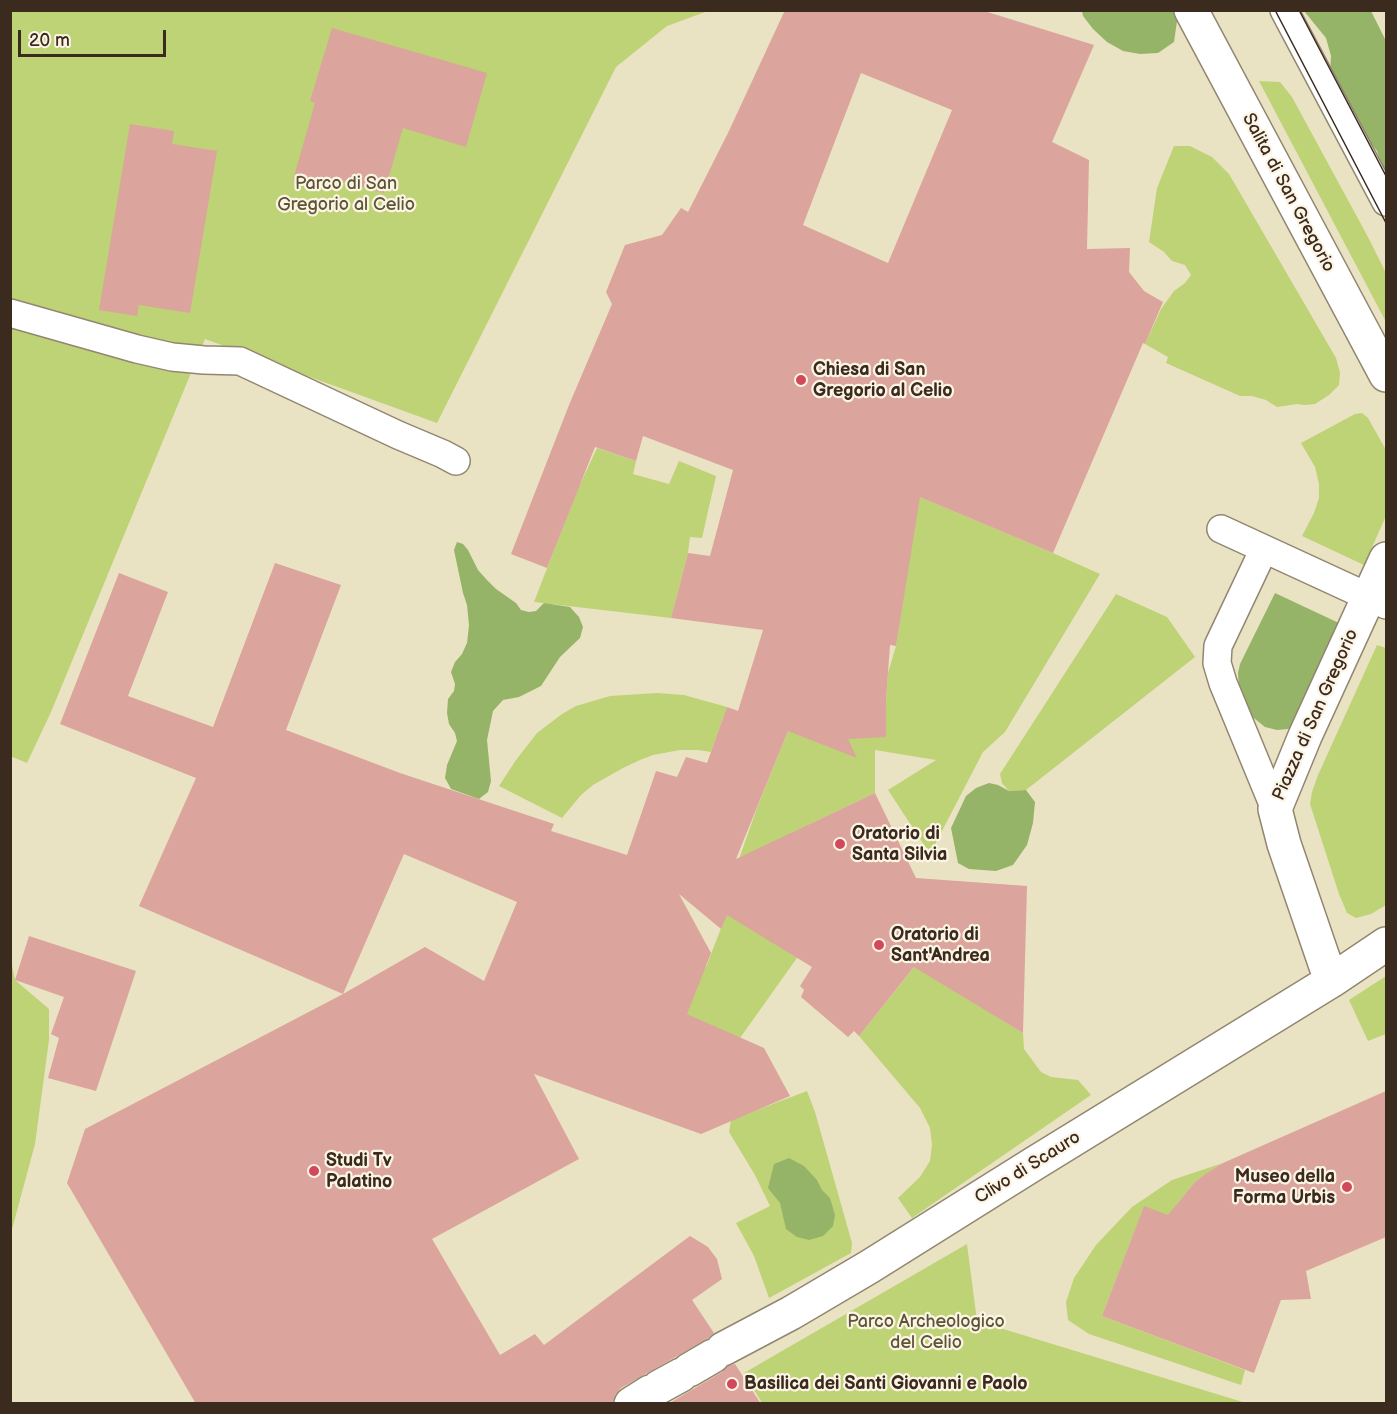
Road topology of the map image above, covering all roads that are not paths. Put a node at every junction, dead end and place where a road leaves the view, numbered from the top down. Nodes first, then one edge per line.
1 (1191, 10) edge
2 (1284, 10) edge
3 (1386, 202) edge
4 (10, 313) edge
5 (1386, 375) edge
6 (456, 461) dead end
7 (1221, 529) dead end
8 (1264, 549) junction
9 (1386, 559) edge
10 (1378, 601) edge
11 (1275, 809) junction
12 (1386, 944) edge
13 (1331, 981) junction
14 (678, 1376) edge

1 - 5 street, Salita di San Gregorio
2 - 3 lane
4 - 6 lane
7 - 8 lane
8 - 10 lane
8 - 11 lane
9 - 10 street, Piazza di San Gregorio
10 - 11 street, Piazza di San Gregorio
11 - 13 street, Piazza di San Gregorio
12 - 13 street
13 - 14 street, Clivo di Scauro

